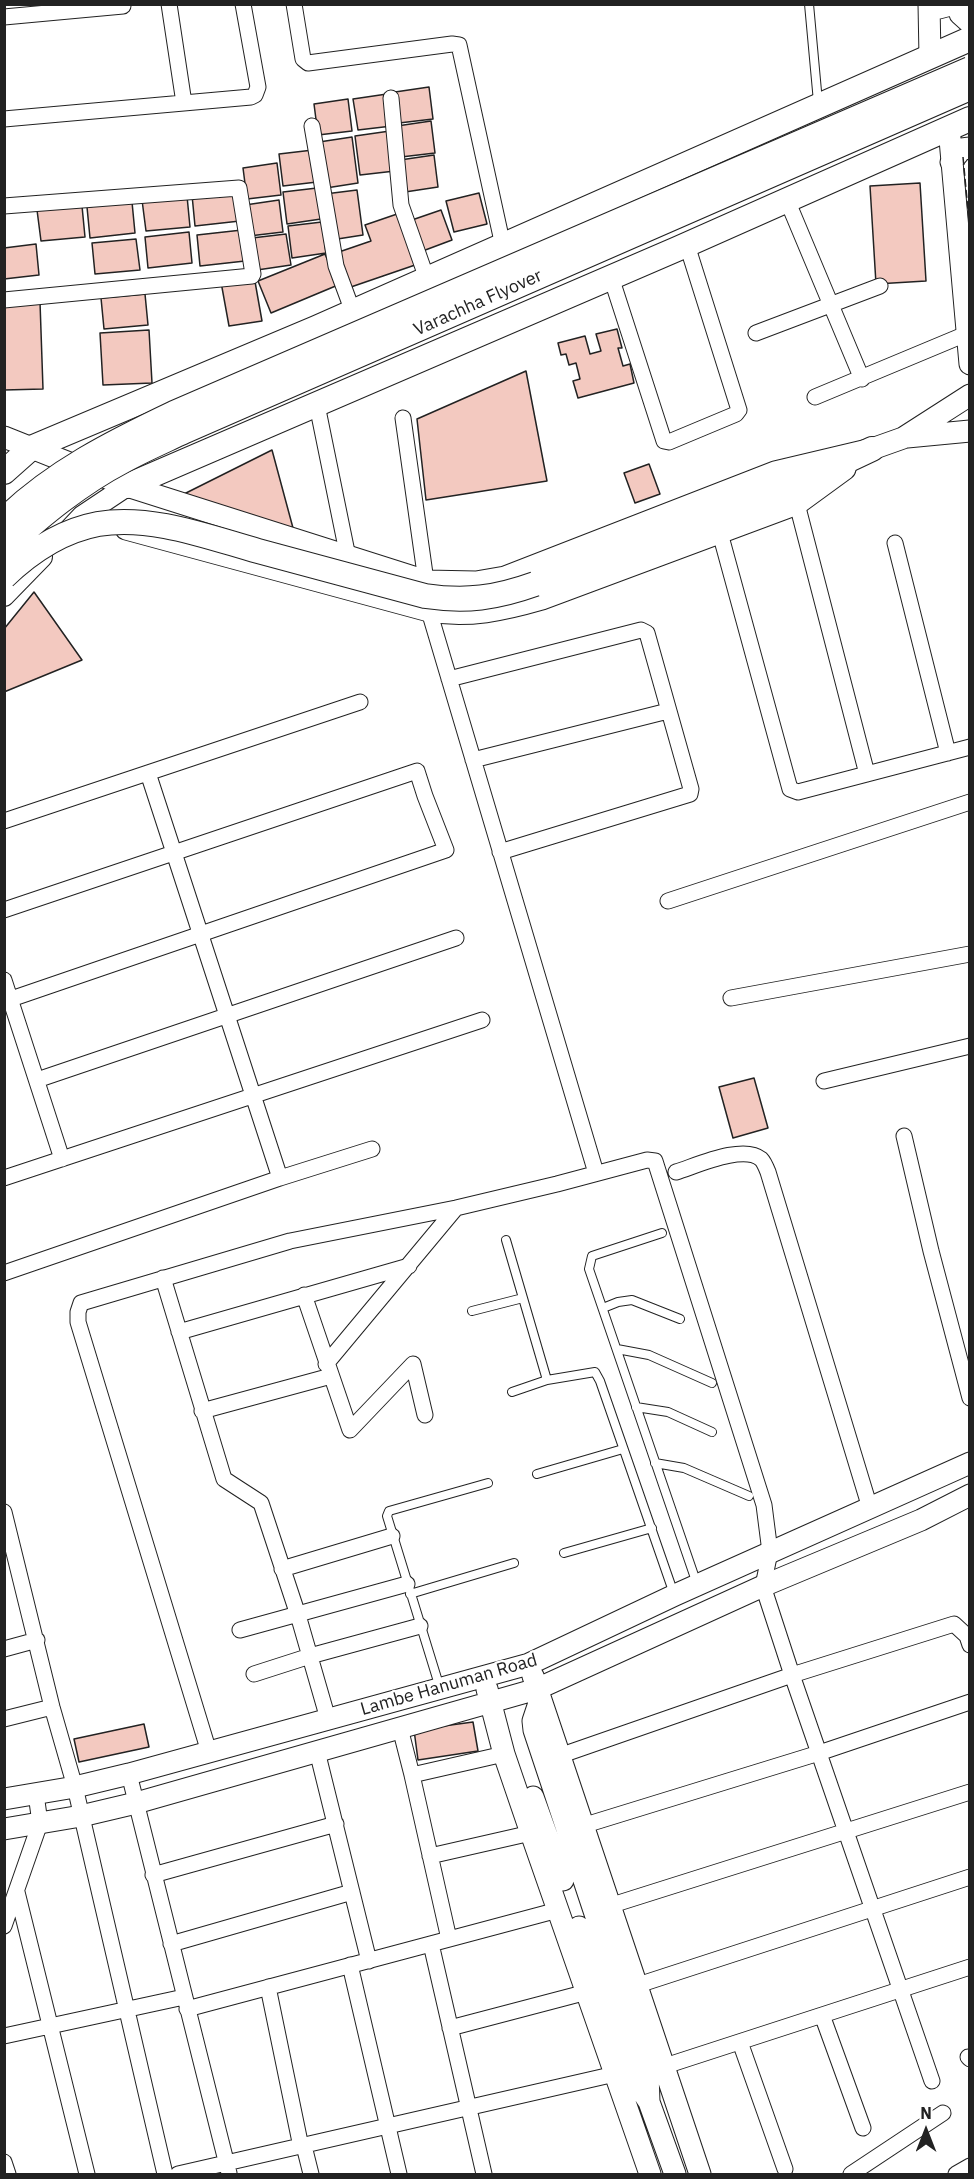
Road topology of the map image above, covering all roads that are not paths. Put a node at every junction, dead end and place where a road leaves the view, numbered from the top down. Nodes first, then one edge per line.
1 (169, 4) edge
2 (243, 4) edge
3 (294, 4) edge
4 (808, 4) edge
5 (956, 4) edge
6 (929, 5) edge
7 (123, 6) edge
8 (4, 17) edge
9 (969, 23) edge
10 (969, 39) edge
11 (930, 57) junction
12 (969, 69) edge
13 (969, 88) edge
14 (391, 98) dead end
15 (183, 103) junction
16 (818, 106) junction
17 (4, 119) edge
18 (964, 124) edge
19 (312, 126) dead end
20 (969, 148) edge
21 (951, 162) junction
22 (648, 182) junction
23 (787, 200) junction
24 (4, 206) edge
25 (503, 246) junction
26 (682, 247) junction
27 (611, 277) junction
28 (428, 279) junction
29 (880, 286) dead end
30 (4, 300) edge
31 (831, 305) junction
32 (353, 312) junction
33 (756, 333) dead end
34 (966, 334) junction
35 (969, 364) edge
36 (862, 379) junction
37 (969, 395) edge
38 (815, 397) dead end
39 (317, 405) junction
40 (403, 418) dead end
41 (969, 431) edge
42 (4, 437) edge
43 (903, 438) junction
44 (31, 448) junction
45 (872, 449) junction
46 (4, 472) edge
47 (127, 486) junction
48 (797, 504) junction
49 (82, 516) junction
50 (4, 520) edge
51 (720, 533) junction
52 (895, 543) dead end
53 (4, 549) edge
54 (348, 557) junction
55 (4, 577) edge
56 (426, 580) junction
57 (4, 596) edge
58 (429, 611) junction
59 (449, 679) junction
60 (360, 702) dead end
61 (668, 711) junction
62 (969, 747) edge
63 (948, 753) junction
64 (473, 760) junction
65 (148, 773) junction
66 (867, 774) junction
67 (969, 802) edge
68 (4, 821) edge
69 (500, 852) junction
70 (175, 854) junction
71 (668, 901) dead end
72 (4, 910) edge
73 (201, 934) junction
74 (456, 938) dead end
75 (969, 954) edge
76 (4, 980) edge
77 (731, 998) dead end
78 (11, 999) junction
79 (227, 1017) junction
80 (482, 1020) dead end
81 (969, 1046) edge
82 (37, 1080) junction
83 (825, 1081) dead end
84 (252, 1096) junction
85 (904, 1136) dead end
86 (372, 1149) dead end
87 (62, 1159) junction
88 (676, 1172) dead end
89 (596, 1173) junction
90 (4, 1178) edge
91 (280, 1179) junction
92 (456, 1208) junction
93 (662, 1233) dead end
94 (506, 1240) dead end
95 (409, 1266) junction
96 (4, 1273) edge
97 (163, 1278) junction
98 (304, 1295) junction
99 (523, 1298) junction
100 (603, 1308) junction
101 (472, 1311) dead end
102 (680, 1319) dead end
103 (178, 1332) junction
104 (617, 1349) junction
105 (328, 1370) junction
106 (547, 1380) junction
107 (712, 1383) dead end
108 (512, 1392) dead end
109 (969, 1398) edge
110 (636, 1407) junction
111 (202, 1411) junction
112 (425, 1415) dead end
113 (712, 1432) dead end
114 (623, 1449) junction
115 (655, 1463) junction
116 (969, 1463) edge
117 (537, 1474) dead end
118 (488, 1483) dead end
119 (969, 1495) edge
120 (749, 1496) dead end
121 (870, 1509) junction
122 (5, 1514) edge
123 (652, 1528) junction
124 (392, 1536) junction
125 (564, 1552) dead end
126 (770, 1552) junction
127 (514, 1563) dead end
128 (282, 1569) junction
129 (21, 1575) junction
130 (4, 1578) edge
131 (698, 1585) junction
132 (764, 1586) junction
133 (409, 1589) junction
134 (675, 1596) junction
135 (298, 1615) junction
136 (420, 1626) junction
137 (240, 1630) dead end
138 (37, 1640) junction
139 (969, 1646) edge
140 (4, 1649) edge
141 (309, 1656) junction
142 (529, 1665) junction
143 (254, 1674) dead end
144 (792, 1675) junction
145 (484, 1678) junction
146 (440, 1689) junction
147 (538, 1694) junction
148 (969, 1702) edge
149 (491, 1703) junction
150 (52, 1707) junction
151 (4, 1719) edge
152 (328, 1719) junction
153 (496, 1723) junction
154 (400, 1728) junction
155 (317, 1751) junction
156 (209, 1752) junction
157 (819, 1753) junction
158 (504, 1754) junction
159 (559, 1756) junction
160 (129, 1774) junction
161 (412, 1775) junction
162 (75, 1787) junction
163 (969, 1791) edge
164 (36, 1794) junction
165 (4, 1799) edge
166 (136, 1803) junction
167 (81, 1816) junction
168 (40, 1823) junction
169 (336, 1824) junction
170 (582, 1826) junction
171 (4, 1829) edge
172 (846, 1832) junction
173 (531, 1833) junction
174 (430, 1856) junction
175 (153, 1875) junction
176 (969, 1877) edge
177 (18, 1892) junction
178 (352, 1892) junction
179 (609, 1906) junction
180 (558, 1910) junction
181 (873, 1910) junction
182 (4, 1926) edge
183 (448, 1939) junction
184 (171, 1944) junction
185 (431, 1944) junction
186 (369, 1961) junction
187 (350, 1965) junction
188 (969, 1967) edge
189 (635, 1986) junction
190 (268, 1987) junction
191 (901, 1989) junction
192 (587, 1992) junction
193 (185, 2003) junction
194 (126, 2009) junction
195 (822, 2015) junction
196 (51, 2026) junction
197 (450, 2028) junction
198 (4, 2037) edge
199 (740, 2042) junction
200 (662, 2067) junction
201 (615, 2074) junction
202 (932, 2081) dead end
203 (649, 2102) junction
204 (468, 2108) junction
205 (943, 2112) dead end
206 (387, 2127) junction
207 (863, 2128) dead end
208 (303, 2147) junction
209 (4, 2162) edge
210 (969, 2166) edge
211 (228, 2169) edge
212 (785, 2169) dead end
213 (861, 2172) edge
214 (8, 2175) edge
215 (87, 2175) edge
216 (165, 2175) edge
217 (178, 2175) edge
218 (311, 2175) edge
219 (399, 2175) edge
220 (484, 2175) edge
221 (650, 2175) edge
222 (675, 2175) edge
223 (700, 2175) edge
224 (956, 2175) edge

1 - 15 street
2 - 15 street
3 - 25 street
4 - 16 lane
5 - 6 main road
5 - 9 main road
6 - 11 main road
7 - 8 street
10 - 11 main road
11 - 16 main road
12 - 50 main road, Varachha Flyover, bridge
13 - 53 main road, Varachha Flyover, bridge
14 - 28 street
15 - 17 street
16 - 22 main road
18 - 21 main road
18 - 23 main road
19 - 32 street
20 - 21 main road
21 - 34 main road
22 - 25 main road
22 - 26 main road
23 - 26 main road
23 - 31 street
24 - 30 street
25 - 28 main road
26 - 27 main road
26 - 27 street
27 - 39 main road
28 - 32 main road
29 - 31 street
31 - 33 street
31 - 36 street
32 - 44 main road
34 - 35 main road
34 - 36 street
36 - 38 street
37 - 43 main road
39 - 47 main road
39 - 54 street
40 - 56 street
41 - 43 main road
42 - 44 main road
43 - 45 main road
44 - 46 main road
44 - 47 main road
45 - 48 main road
45 - 55 main road, bridge
45 - 56 main road
47 - 49 street
47 - 54 main road
48 - 51 main road
48 - 66 street
49 - 57 street
49 - 58 main road
51 - 58 main road
51 - 66 street
52 - 63 street
54 - 56 main road
56 - 58 street
58 - 59 street
59 - 61 street
59 - 64 street
60 - 65 street
61 - 64 street
61 - 69 street
62 - 63 street
63 - 66 street
64 - 69 street
65 - 68 street
65 - 70 street
67 - 71 street
69 - 89 street
70 - 72 street
70 - 73 street
70 - 73 street
73 - 78 street
73 - 79 street
74 - 79 street
75 - 77 street
76 - 78 street
78 - 82 street
79 - 82 street
79 - 84 street
80 - 84 street
81 - 83 street
82 - 87 street
84 - 87 street
84 - 91 street
85 - 109 street
86 - 91 street
87 - 90 street
88 - 121 street
89 - 92 street
89 - 126 street
91 - 96 street
92 - 95 street
92 - 97 street
93 - 100 lane
94 - 99 lane
95 - 98 street
95 - 105 street
97 - 103 street
97 - 156 street
98 - 103 street
98 - 105 street
99 - 101 lane
99 - 106 lane
100 - 102 lane
100 - 104 lane
103 - 111 street
104 - 107 lane
104 - 110 lane
105 - 111 street
105 - 112 street
106 - 108 lane
106 - 114 lane
110 - 113 lane
110 - 115 lane
111 - 128 street
114 - 117 lane
114 - 123 lane
115 - 120 lane
115 - 131 lane
116 - 121 main road, Lambe Hanuman Road
118 - 124 lane
119 - 132 main road, Lambe Hanuman Road
121 - 126 main road, Lambe Hanuman Road
122 - 129 street
123 - 125 lane
123 - 134 lane
124 - 128 street
124 - 133 lane
126 - 131 main road, Lambe Hanuman Road
126 - 132 street
127 - 133 lane
128 - 135 street
129 - 130 street
129 - 138 street
131 - 134 main road, Lambe Hanuman Road
132 - 144 street
132 - 147 main road, Lambe Hanuman Road
133 - 135 street
133 - 136 lane
134 - 142 main road, Lambe Hanuman Road
135 - 137 street
135 - 141 street
136 - 141 street
136 - 146 lane
138 - 140 street
138 - 150 street
139 - 144 street
141 - 143 street
141 - 152 street
142 - 145 main road, Lambe Hanuman Road
142 - 147 main road
144 - 157 street
144 - 159 street
145 - 146 main road, Lambe Hanuman Road
145 - 149 main road
146 - 152 main road, Lambe Hanuman Road
147 - 149 main road, Lambe Hanuman Road
147 - 159 main road
147 - 203 main road
148 - 157 street
149 - 153 main road
149 - 154 main road, Lambe Hanuman Road
150 - 151 street
150 - 162 street
152 - 156 main road, Lambe Hanuman Road
153 - 158 main road
153 - 203 main road
154 - 155 main road, Lambe Hanuman Road
154 - 161 street
155 - 166 main road, Lambe Hanuman Road
155 - 169 street
156 - 160 main road, Lambe Hanuman Road
157 - 170 street
157 - 172 street
158 - 161 street
158 - 173 main road
159 - 170 main road
160 - 162 main road, Lambe Hanuman Road
160 - 166 street
161 - 174 street
162 - 164 main road, Lambe Hanuman Road
162 - 167 street
163 - 172 street
164 - 165 main road, Lambe Hanuman Road
164 - 168 street
166 - 167 main road, Lambe Hanuman Road
166 - 175 street
167 - 168 main road, Lambe Hanuman Road
167 - 194 street
168 - 171 main road, Lambe Hanuman Road
168 - 177 street
169 - 175 street
169 - 178 street
170 - 179 main road
172 - 179 street
172 - 181 street
173 - 174 street
173 - 180 main road
174 - 183 street
175 - 184 street
176 - 181 street
177 - 182 street
177 - 196 street
178 - 184 street
178 - 186 street
179 - 189 main road
180 - 183 street
180 - 192 main road
181 - 189 street
181 - 191 street
183 - 185 street
184 - 193 street
185 - 186 street
185 - 197 street
186 - 187 street
187 - 190 street
187 - 206 street
188 - 191 street
189 - 200 main road
190 - 193 street
190 - 208 street
191 - 195 street
191 - 202 street
192 - 197 street
192 - 201 main road
193 - 194 street
193 - 211 street
194 - 196 street
194 - 216 street
195 - 199 street
195 - 207 street
196 - 198 street
196 - 215 street
197 - 204 street
199 - 200 street
199 - 212 street
200 - 223 main road
201 - 204 street
201 - 221 main road
203 - 222 main road
204 - 206 street
204 - 220 street
205 - 213 street
206 - 208 street
206 - 219 street
208 - 211 street
208 - 218 street
209 - 214 street
210 - 224 street
211 - 217 street

